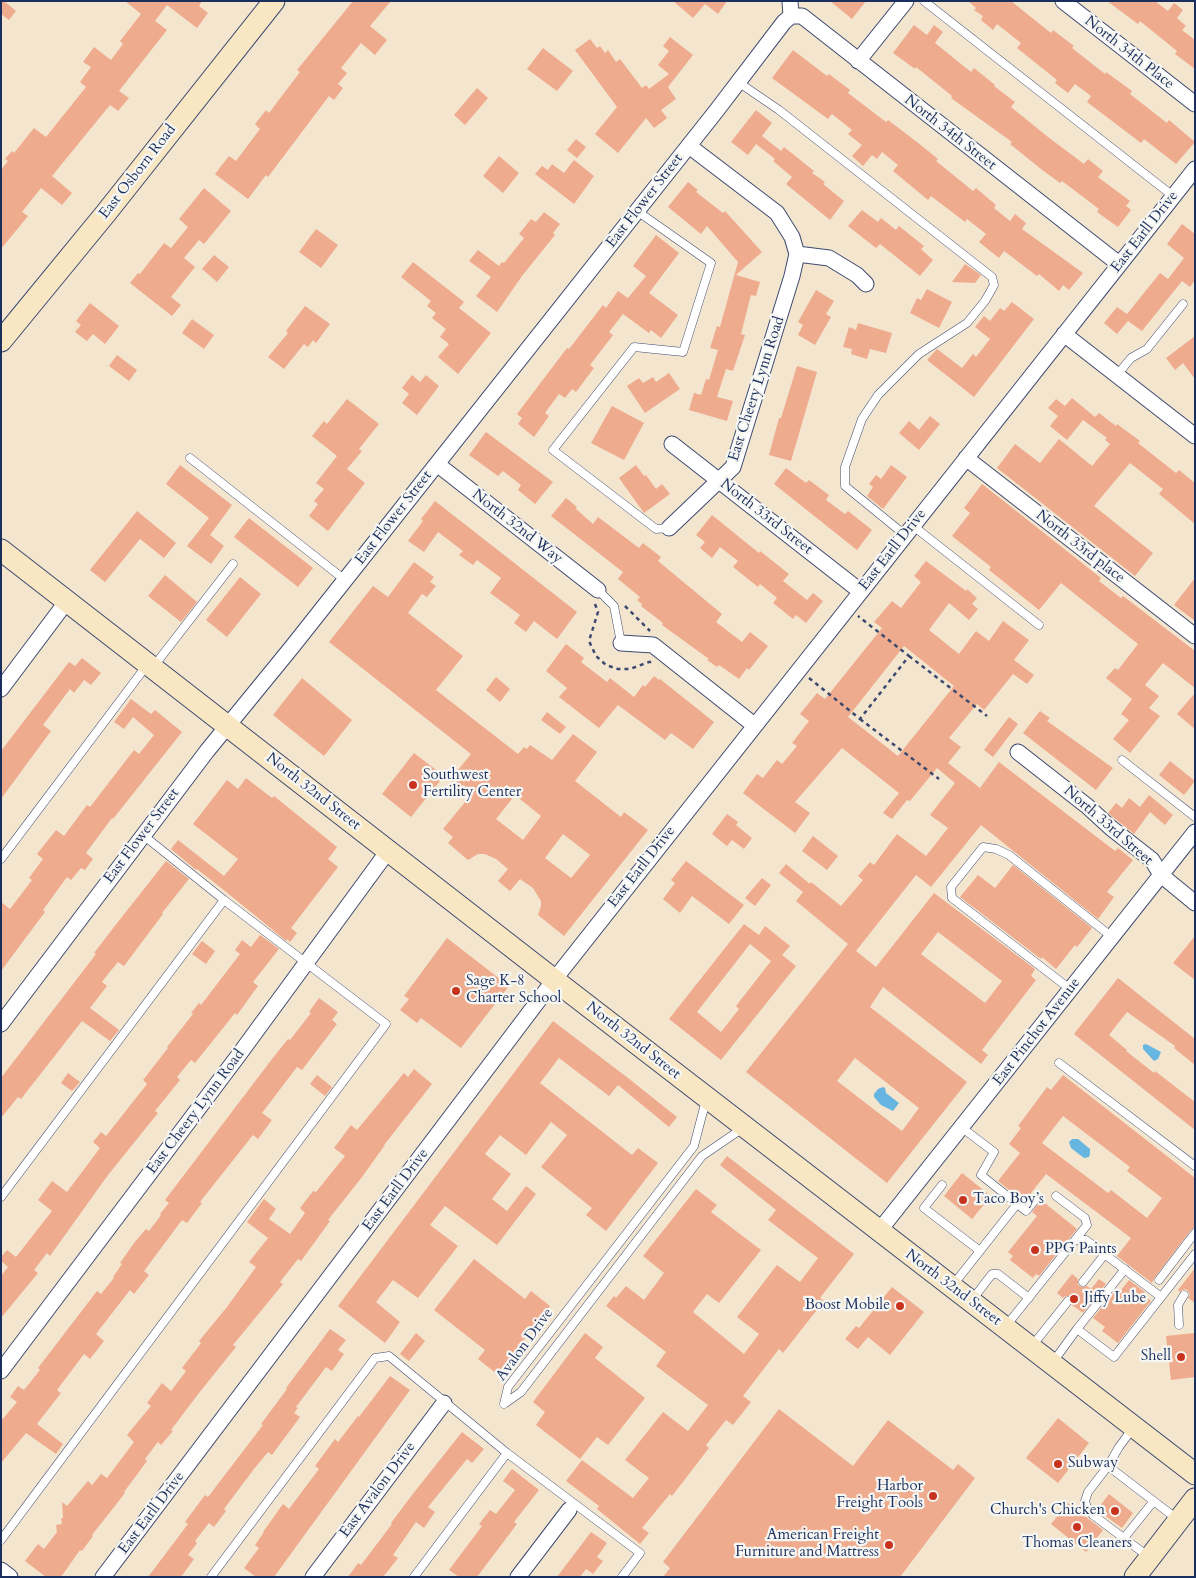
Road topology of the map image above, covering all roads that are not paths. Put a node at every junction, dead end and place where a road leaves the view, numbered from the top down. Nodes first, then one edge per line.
1 (274, 1) edge
2 (906, 1) edge
3 (924, 1) edge
4 (1064, 1) edge
5 (790, 9) edge
6 (858, 62) junction
7 (738, 82) junction
8 (1195, 104) edge
9 (689, 146) junction
10 (1194, 172) edge
11 (1173, 196) junction
12 (638, 211) junction
13 (797, 254) junction
14 (1119, 264) junction
15 (866, 284) dead end
16 (1183, 304) dead end
17 (1064, 334) junction
18 (1, 342) edge
19 (1117, 375) junction
20 (1195, 436) edge
21 (672, 444) dead end
22 (190, 458) dead end
23 (966, 458) junction
24 (437, 464) junction
25 (720, 481) junction
26 (669, 528) joint
27 (909, 530) junction
28 (1, 550) edge
29 (233, 564) dead end
30 (345, 580) junction
31 (598, 590) joint
32 (860, 591) junction
33 (67, 601) junction
34 (1039, 626) dead end
35 (1195, 636) edge
36 (620, 643) joint
37 (150, 666) junction
38 (1, 689) edge
39 (754, 725) junction
40 (228, 726) junction
41 (1018, 752) dead end
42 (1122, 760) dead end
43 (1195, 817) edge
44 (1195, 832) edge
45 (143, 835) junction
46 (388, 851) junction
47 (1, 859) edge
48 (1161, 875) junction
49 (224, 900) junction
50 (1195, 903) edge
51 (1112, 937) junction
52 (306, 962) junction
53 (554, 980) junction
54 (1070, 990) junction
55 (1, 1024) edge
56 (1059, 1063) dead end
57 (707, 1098) junction
58 (745, 1127) junction
59 (961, 1127) junction
60 (1195, 1166) edge
61 (942, 1185) dead end
62 (1056, 1196) dead end
63 (1, 1197) edge
64 (1035, 1200) dead end
65 (1017, 1204) junction
66 (879, 1231) junction
67 (1195, 1233) edge
68 (1076, 1240) junction
69 (980, 1251) junction
70 (1105, 1254) junction
71 (1195, 1254) edge
72 (1124, 1269) junction
73 (1159, 1280) dead end
74 (1083, 1282) dead end
75 (952, 1287) junction
76 (1184, 1295) dead end
77 (1161, 1297) junction
78 (1029, 1298) junction
79 (971, 1302) junction
80 (1068, 1302) dead end
81 (1179, 1325) dead end
82 (1005, 1327) junction
83 (1077, 1329) junction
84 (1031, 1348) junction
85 (1051, 1363) junction
86 (1, 1371) edge
87 (444, 1403) junction
88 (1134, 1427) junction
89 (507, 1453) junction
90 (1108, 1466) junction
91 (1195, 1474) edge
92 (1195, 1498) edge
93 (1153, 1502) junction
94 (569, 1510) dead end
95 (1178, 1521) junction
96 (1124, 1538) junction
97 (1, 1540) edge
98 (1, 1570) edge
99 (1141, 1571) edge
100 (10, 1577) edge
101 (103, 1577) edge
102 (211, 1577) edge
103 (313, 1577) edge
104 (414, 1577) edge
105 (518, 1577) edge
106 (622, 1577) edge

1 - 18 main road, East Osborn Road
2 - 6 street
3 - 11 lane
4 - 8 street, North 34th Place
5 - 6 street, North 34th Street
5 - 7 street, East Flower Street
6 - 14 street, North 34th Street
7 - 9 street, East Flower Street
7 - 27 lane
9 - 12 street, East Flower Street
9 - 13 street
10 - 11 street, East Earll Drive
11 - 14 street, East Earll Drive
12 - 24 street, East Flower Street
12 - 26 lane
13 - 15 street
13 - 25 street, East Cheery Lynn Road
14 - 17 street, East Earll Drive
16 - 19 lane
17 - 19 street
17 - 23 street, East Earll Drive
19 - 20 street
21 - 25 street, North 33rd Street
22 - 30 lane
23 - 27 street, East Earll Drive
23 - 35 street, North 33rd place
24 - 30 street, East Flower Street
24 - 31 street, North 32nd Way
25 - 26 street, East Cheery Lynn Road
25 - 32 street, North 33rd Street
27 - 32 street, East Earll Drive
27 - 34 lane
28 - 33 main road, North 32nd Street
29 - 37 lane
30 - 40 street, East Flower Street
31 - 36 lane
32 - 39 street, East Earll Drive
33 - 37 main road, North 32nd Street
33 - 38 street
36 - 39 street
37 - 40 main road, North 32nd Street
37 - 47 lane
39 - 53 street, East Earll Drive
40 - 45 street, East Flower Street
40 - 46 main road, North 32nd Street
41 - 48 street, North 33rd Street
42 - 43 lane
44 - 48 street, East Pinchot Avenue
45 - 49 lane
45 - 55 street, East Flower Street
46 - 52 street, East Cheery Lynn Road
46 - 53 main road, North 32nd Street
48 - 50 street, North 33rd Street
48 - 51 street, East Pinchot Avenue
49 - 52 lane
49 - 63 lane
51 - 54 street, East Pinchot Avenue
51 - 54 lane
52 - 86 street, East Cheery Lynn Road
52 - 97 lane
53 - 57 main road, North 32nd Street
53 - 101 street, East Earll Drive
54 - 59 street, East Pinchot Avenue
56 - 60 lane
57 - 58 main road, North 32nd Street
57 - 58 lane, Avalon Drive
58 - 66 main road, North 32nd Street
59 - 65 lane
59 - 66 street, East Pinchot Avenue
61 - 69 lane
62 - 68 lane
64 - 65 lane
65 - 69 lane
66 - 75 main road, North 32nd Street
67 - 73 lane
68 - 70 lane
68 - 78 lane
69 - 75 lane
70 - 72 lane
70 - 74 lane
71 - 77 lane
72 - 77 lane
72 - 83 lane
75 - 79 main road, North 32nd Street
76 - 81 lane
77 - 83 lane
78 - 79 lane
78 - 82 lane
79 - 82 main road, North 32nd Street
80 - 84 lane
82 - 84 main road, North 32nd Street
83 - 85 lane
84 - 85 main road, North 32nd Street
85 - 88 main road, North 32nd Street
87 - 89 lane
87 - 102 lane
87 - 103 street, East Avalon Drive
88 - 90 lane
88 - 91 main road, North 32nd Street
89 - 104 lane
89 - 106 lane
90 - 93 lane
90 - 96 lane
92 - 95 main road
93 - 95 lane
93 - 96 lane
94 - 105 street
95 - 99 main road
96 - 99 lane
98 - 100 street

